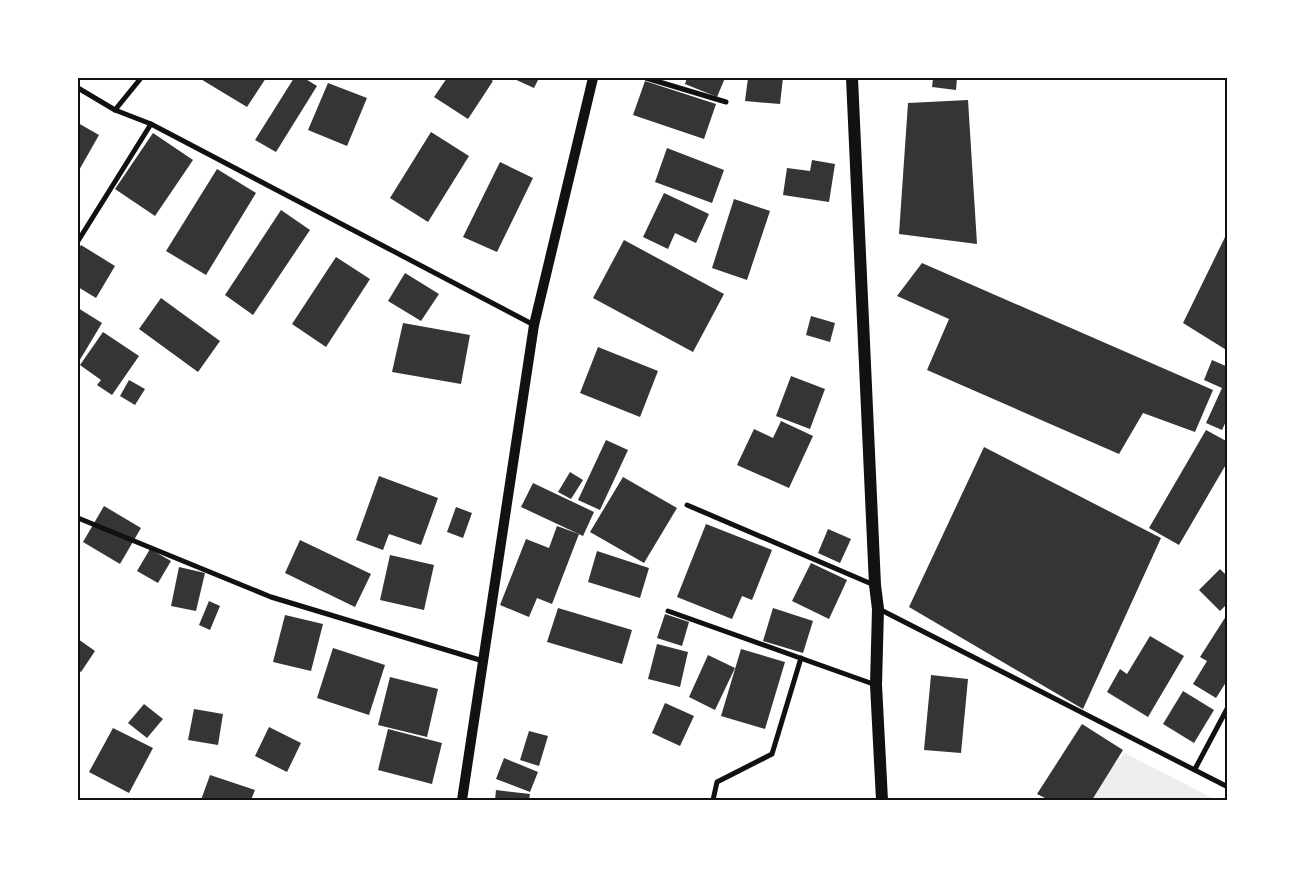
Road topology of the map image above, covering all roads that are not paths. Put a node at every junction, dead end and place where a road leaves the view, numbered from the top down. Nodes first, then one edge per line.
1 (141, 78) edge
2 (593, 78) edge
3 (646, 78) edge
4 (852, 78) edge
5 (78, 88) edge
6 (726, 102) dead end
7 (115, 110) junction
8 (151, 124) junction
9 (78, 241) edge
10 (534, 325) junction
11 (687, 505) dead end
12 (78, 518) edge
13 (875, 585) junction
14 (878, 609) junction
15 (668, 611) dead end
16 (802, 658) junction
17 (483, 661) junction
18 (876, 686) junction
19 (1228, 707) edge
20 (1195, 769) junction
21 (1228, 787) edge
22 (462, 800) edge
23 (713, 800) edge
24 (882, 800) edge

1 - 7 street
2 - 10 main road
3 - 6 street
4 - 13 main road
5 - 7 street
7 - 8 street
8 - 9 street
8 - 10 street
10 - 17 main road
11 - 13 street
12 - 17 street
13 - 14 main road
14 - 18 main road
14 - 20 street
15 - 16 street
16 - 18 street
16 - 23 street
17 - 22 main road
18 - 24 main road
19 - 20 street
20 - 21 street

